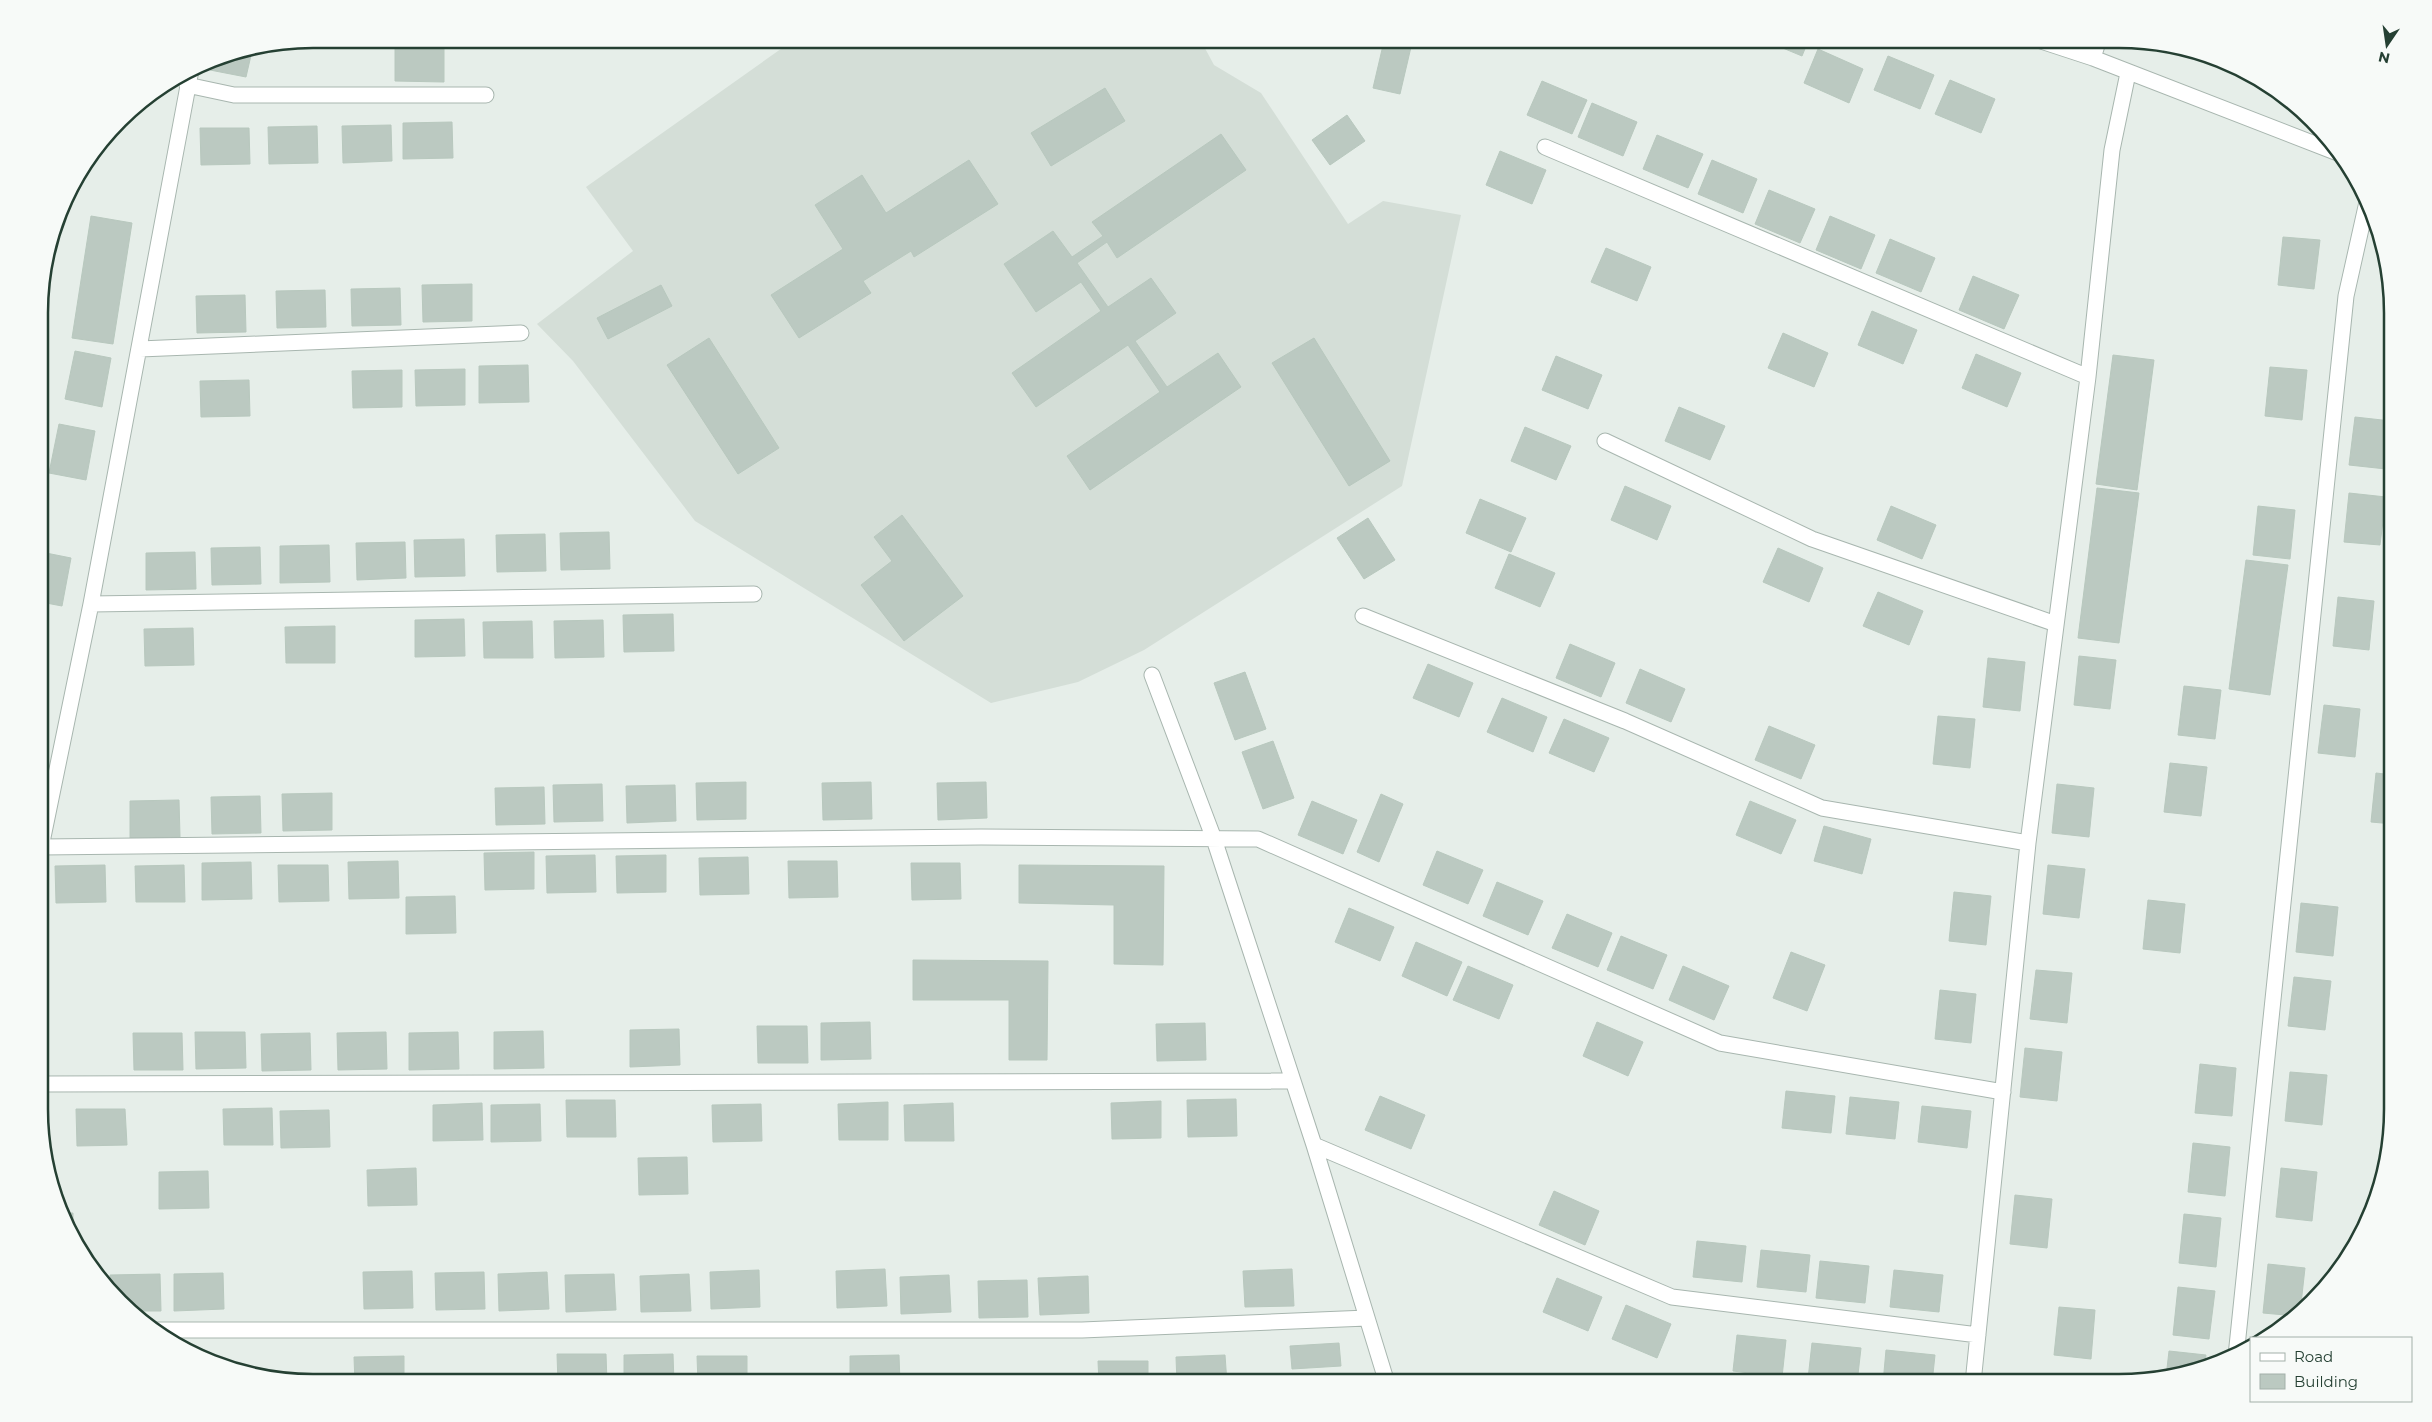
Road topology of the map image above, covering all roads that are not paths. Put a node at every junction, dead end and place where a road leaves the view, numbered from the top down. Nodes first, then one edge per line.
1 (2062, 48) edge
2 (2096, 48) edge
3 (2093, 58) junction
4 (2128, 72) junction
5 (189, 78) edge
6 (486, 95) dead end
7 (1545, 147) dead end
8 (2329, 150) edge
9 (2365, 213) edge
10 (521, 333) dead end
11 (140, 350) junction
12 (2088, 377) junction
13 (1605, 441) dead end
14 (754, 594) dead end
15 (92, 604) junction
16 (1363, 616) dead end
17 (2056, 624) junction
18 (1152, 675) dead end
19 (48, 814) edge
20 (1214, 839) junction
21 (2028, 843) junction
22 (48, 847) edge
23 (1293, 1081) junction
24 (48, 1084) edge
25 (2003, 1092) junction
26 (1314, 1145) junction
27 (1367, 1318) junction
28 (165, 1330) edge
29 (1978, 1336) junction
30 (2237, 1347) edge
31 (1384, 1374) edge
32 (1974, 1374) edge

1 - 3 street
2 - 3 street
3 - 4 street
4 - 8 street
4 - 12 street
5 - 6 street
5 - 11 street
7 - 12 street
9 - 30 street
10 - 11 street
11 - 15 street
12 - 17 street
13 - 17 street
14 - 15 street
15 - 19 street
16 - 21 street
17 - 21 street
18 - 20 street
20 - 22 street
20 - 23 street
20 - 25 street
21 - 25 street
23 - 24 street
23 - 26 street
25 - 29 street
26 - 27 street
26 - 29 street
27 - 28 street
27 - 31 street
29 - 32 street

